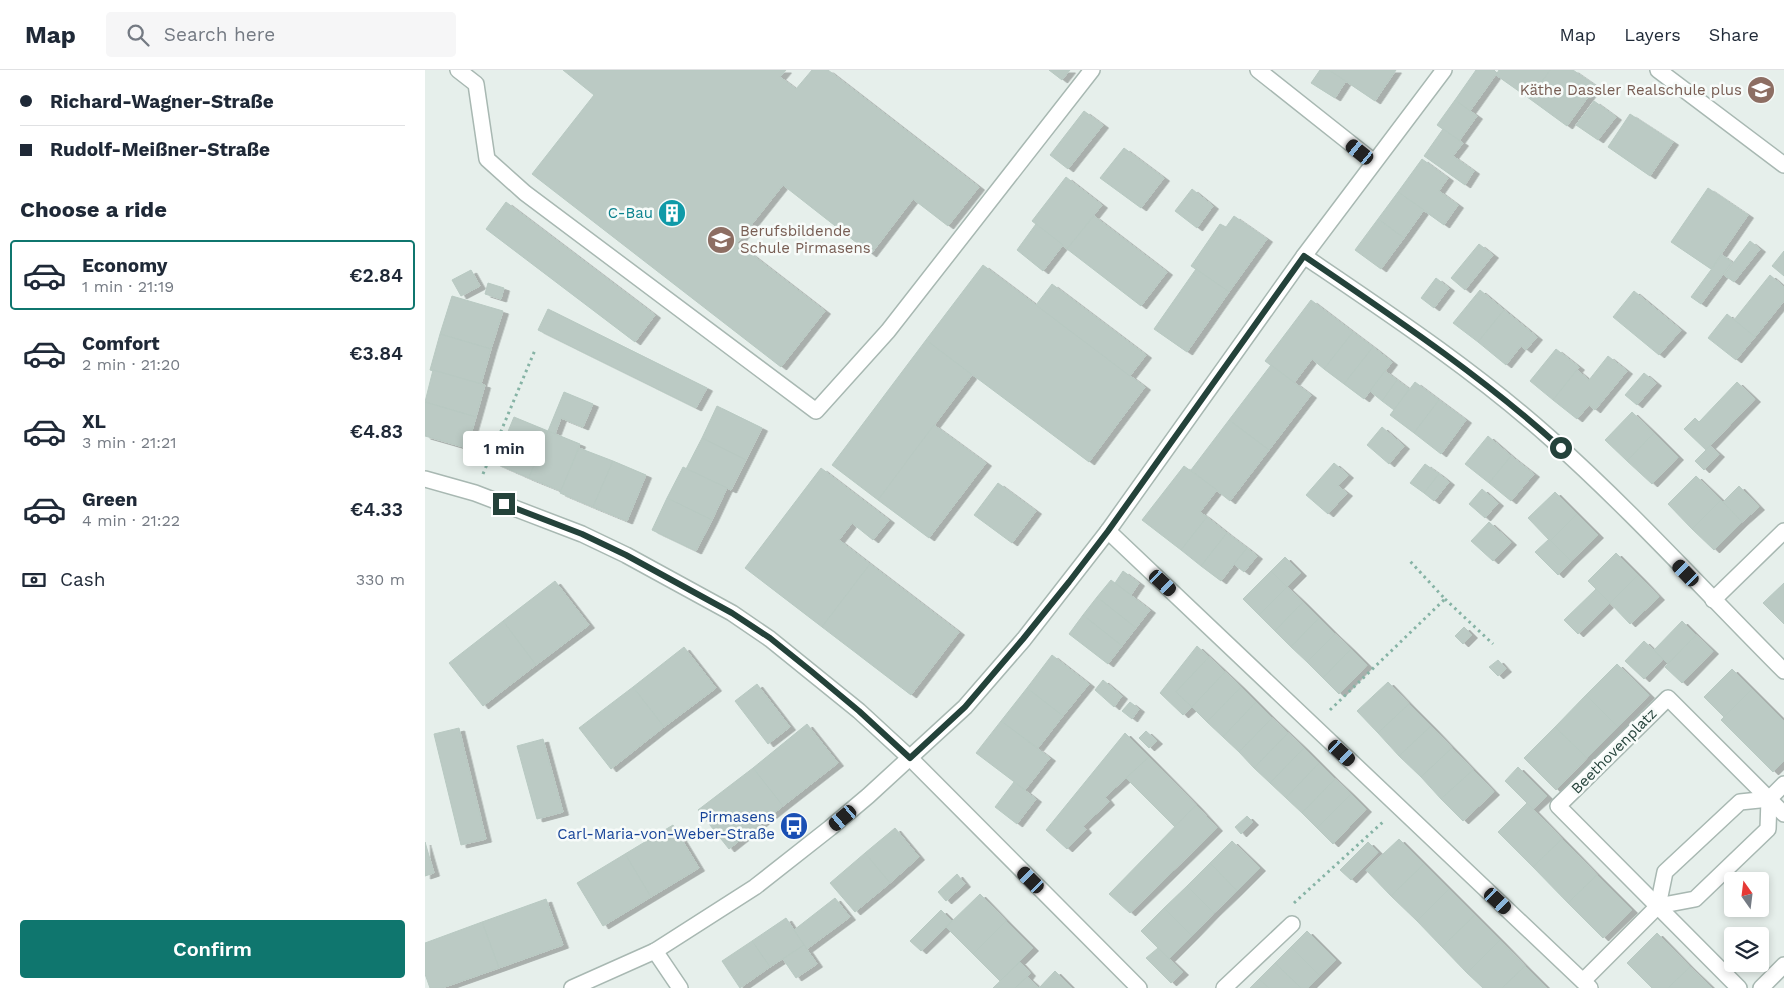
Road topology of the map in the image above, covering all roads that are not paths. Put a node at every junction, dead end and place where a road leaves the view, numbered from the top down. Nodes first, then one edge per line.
1 (458, 70) edge
2 (1093, 70) edge
3 (1258, 70) edge
4 (1444, 70) edge
5 (1658, 70) edge
6 (1374, 162) junction
7 (1784, 165) edge
8 (1304, 256) junction
9 (425, 479) edge
10 (1108, 531) junction
11 (1784, 531) edge
12 (1713, 600) junction
13 (1784, 670) edge
14 (910, 758) junction
15 (1784, 784) edge
16 (1769, 799) junction
17 (1784, 814) edge
18 (1658, 906) junction
19 (1292, 924) road end
20 (655, 951) junction
21 (1784, 965) edge
22 (1586, 985) edge
23 (573, 988) edge
24 (681, 988) edge
25 (1139, 988) edge
26 (1224, 988) edge
27 (1739, 988) edge
28 (1761, 988) edge

1 - 2 street
3 - 6 street
4 - 6 street
5 - 7 street
6 - 8 street
8 - 10 street
8 - 12 street
9 - 14 street
10 - 14 street
10 - 22 street
11 - 12 street
12 - 13 street
14 - 20 street
14 - 25 street
15 - 16 street
16 - 17 street, Beethovenplatz
16 - 18 street
16 - 18 street
16 - 18 street, Beethovenplatz
18 - 22 street
18 - 27 street, Beethovenplatz
19 - 26 street
20 - 23 street
20 - 24 street
21 - 28 street

